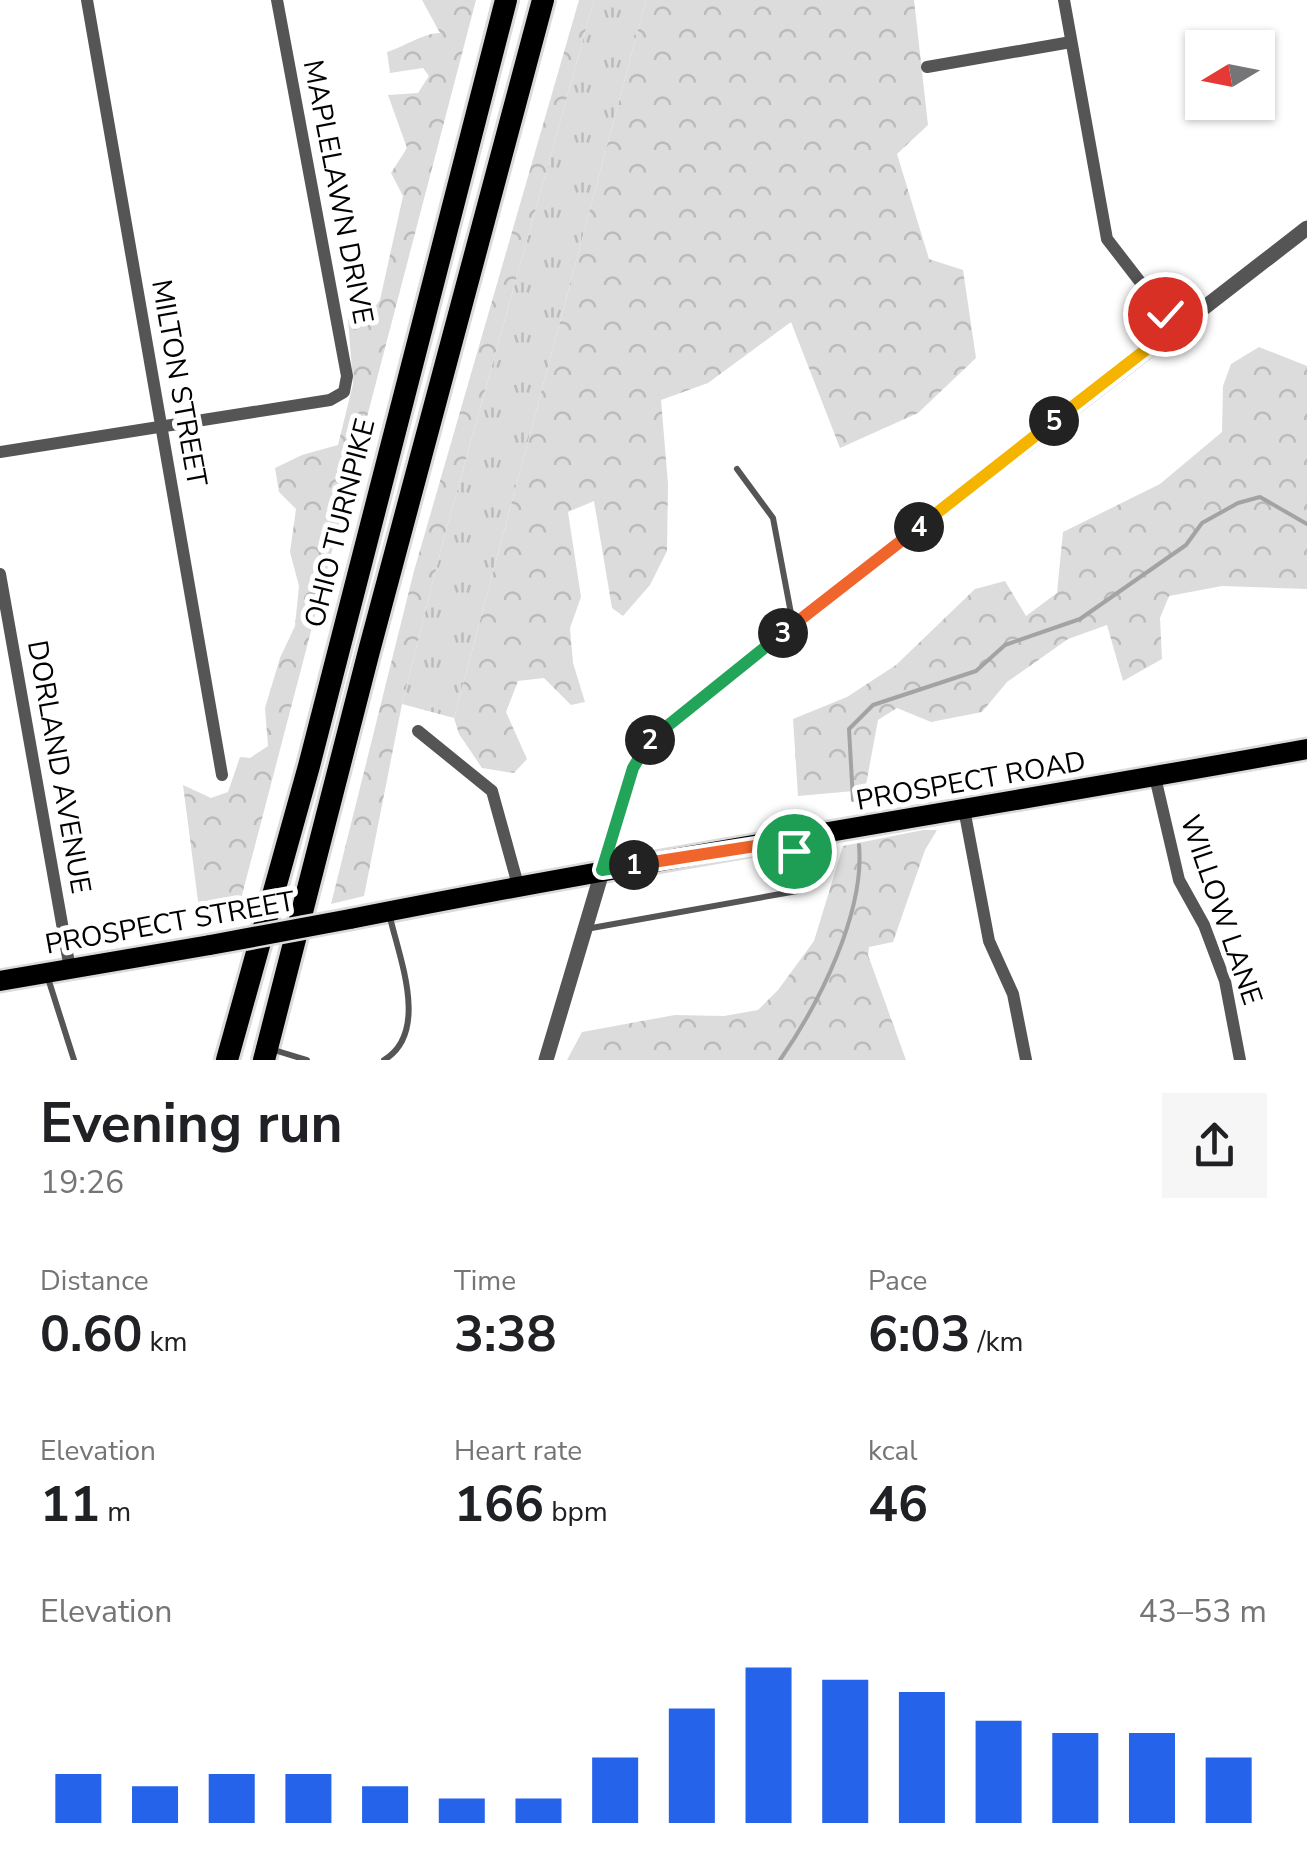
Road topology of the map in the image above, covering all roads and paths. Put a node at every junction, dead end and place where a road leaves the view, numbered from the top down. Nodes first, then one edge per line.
1 (87, 0) edge
2 (277, 0) edge
3 (506, 0) edge
4 (544, 0) edge
5 (1064, 0) edge
6 (1071, 42) junction
7 (927, 67) dead end
8 (1307, 228) edge
9 (1175, 327) junction
10 (162, 426) junction
11 (0, 452) edge
12 (737, 469) dead end
13 (0, 574) edge
14 (793, 625) junction
15 (4, 627) edge
16 (418, 731) dead end
17 (1307, 749) edge
18 (222, 776) dead end
19 (1155, 777) junction
20 (964, 809) junction
21 (794, 840) junction
22 (602, 870) junction
23 (518, 886) junction
24 (388, 911) junction
25 (350, 919) joint
26 (584, 929) junction
27 (70, 969) junction
28 (46, 973) junction
29 (0, 982) edge
30 (266, 1054) edge
31 (74, 1060) edge
32 (226, 1060) edge
33 (307, 1060) edge
34 (384, 1060) edge
35 (546, 1060) edge
36 (1026, 1060) edge
37 (1240, 1060) edge

1 - 10 street, MILTON STREET
2 - 10 street, MAPLELAWN DRIVE
3 - 32 highway, OHIO TURNPIKE
4 - 30 highway
5 - 6 street
6 - 7 street
6 - 9 street
8 - 9 street
9 - 14 street
10 - 11 street
10 - 18 street, MILTON STREET
12 - 14 lane
13 - 15 street, DORLAND AVENUE
14 - 22 street
15 - 27 street, DORLAND AVENUE
16 - 23 street
17 - 19 main road, PROSPECT ROAD
19 - 20 main road, PROSPECT ROAD
19 - 37 street, WILLOW LANE
20 - 21 main road, PROSPECT ROAD
20 - 36 street
21 - 22 main road, PROSPECT ROAD
21 - 26 lane
22 - 23 main road, PROSPECT ROAD
22 - 26 street
23 - 24 main road, PROSPECT ROAD
24 - 25 main road, PROSPECT ROAD
24 - 34 lane
25 - 27 main road, PROSPECT STREET, bridge
26 - 35 street
27 - 28 main road, PROSPECT STREET
28 - 29 main road, PROSPECT STREET
28 - 31 lane
30 - 33 lane

